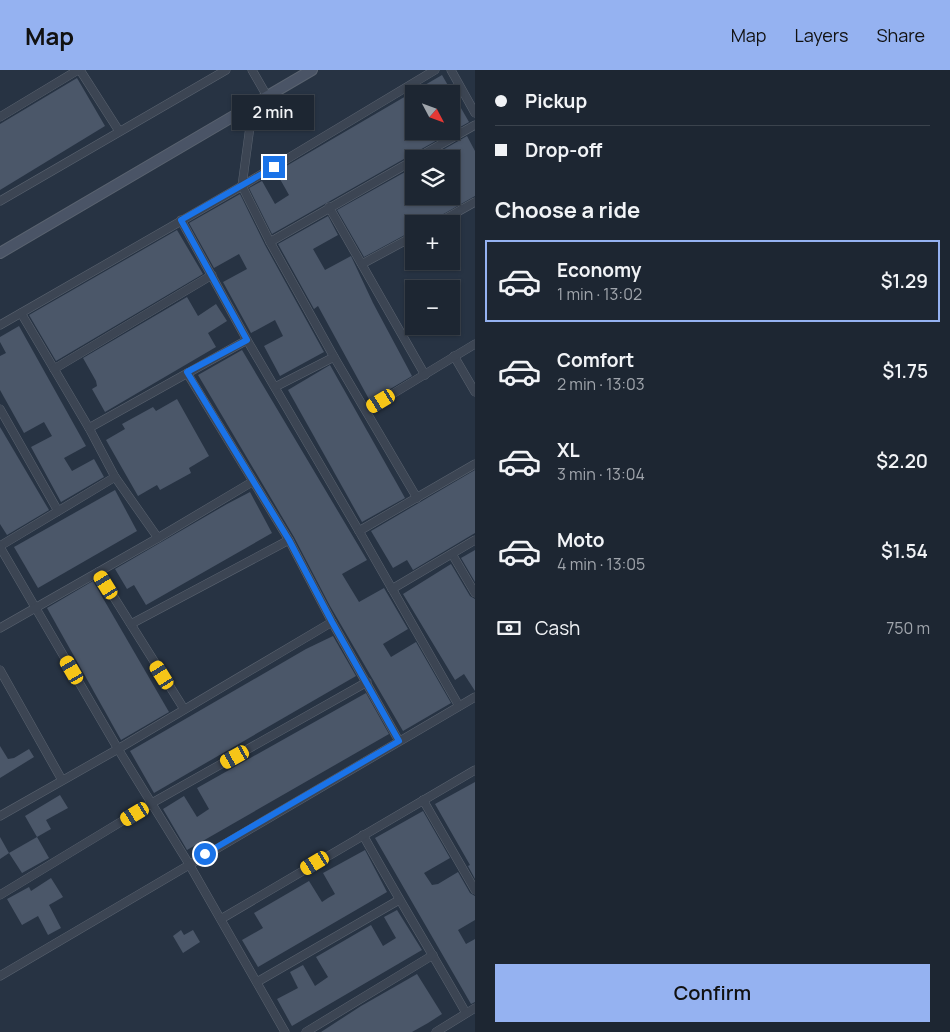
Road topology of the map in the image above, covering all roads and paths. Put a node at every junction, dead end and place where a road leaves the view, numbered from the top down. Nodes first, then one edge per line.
1 (79, 70) edge
2 (224, 70) edge
3 (252, 70) edge
4 (312, 70) edge
5 (435, 70) edge
6 (451, 70) edge
7 (266, 96) junction
8 (253, 104) junction
9 (475, 112) edge
10 (0, 117) edge
11 (475, 125) edge
12 (118, 131) junction
13 (430, 150) edge
14 (405, 164) edge
15 (242, 186) junction
16 (0, 201) edge
17 (475, 202) edge
18 (329, 207) junction
19 (452, 215) edge
20 (181, 220) junction
21 (405, 241) edge
22 (270, 242) junction
23 (0, 253) edge
24 (362, 264) junction
25 (212, 275) junction
26 (21, 313) junction
27 (0, 325) edge
28 (247, 340) junction
29 (475, 344) edge
30 (454, 356) junction
31 (334, 357) junction
32 (54, 370) junction
33 (187, 372) junction
34 (425, 375) junction
35 (275, 386) junction
36 (475, 392) edge
37 (0, 409) edge
38 (366, 410) junction
39 (89, 428) junction
40 (475, 464) edge
41 (115, 477) junction
42 (252, 482) junction
43 (417, 498) junction
44 (58, 511) junction
45 (359, 530) junction
46 (158, 538) junction
47 (289, 540) junction
48 (475, 540) edge
49 (0, 547) edge
50 (452, 554) junction
51 (98, 572) junction
52 (392, 589) junction
53 (475, 593) edge
54 (36, 607) junction
55 (332, 622) junction
56 (131, 624) junction
57 (0, 628) edge
58 (0, 670) edge
59 (367, 682) junction
60 (475, 697) edge
61 (459, 706) junction
62 (184, 709) junction
63 (399, 741) junction
64 (118, 749) junction
65 (475, 770) edge
66 (62, 780) junction
67 (423, 800) junction
68 (152, 803) junction
69 (0, 815) edge
70 (363, 835) junction
71 (189, 864) junction
72 (475, 890) edge
73 (0, 895) edge
74 (399, 900) junction
75 (221, 919) junction
76 (433, 955) junction
77 (0, 976) edge
78 (256, 982) junction
79 (475, 1008) edge
80 (466, 1013) junction
81 (285, 1032) edge
82 (306, 1032) edge
83 (436, 1032) edge

1 - 10 street
1 - 12 street
2 - 12 street
3 - 7 street
4 - 7 street
5 - 15 street
6 - 9 street
7 - 8 street
8 - 15 street
8 - 23 street
11 - 13 street
12 - 16 street
14 - 18 street
15 - 20 street
15 - 22 street
17 - 19 street
18 - 22 street
18 - 24 street
20 - 25 street
20 - 26 street
21 - 24 street
22 - 31 street
24 - 34 street
25 - 28 street
25 - 32 street
26 - 27 street
26 - 32 street
28 - 33 street
28 - 35 street
29 - 30 street
30 - 34 street
30 - 36 street
31 - 35 street
31 - 38 street
32 - 39 street
33 - 39 street
33 - 42 street
34 - 38 street
35 - 45 street
37 - 44 street
38 - 43 street
39 - 41 street
40 - 43 street
41 - 44 street
41 - 46 street
42 - 46 street
42 - 47 street
43 - 45 street
44 - 49 street
45 - 52 street
46 - 51 street
47 - 55 street
47 - 56 street
48 - 50 street
49 - 54 street
50 - 52 street
50 - 53 street
51 - 54 street
51 - 56 street
52 - 61 street
54 - 57 street
54 - 64 street
55 - 59 street
55 - 62 street
56 - 62 street
58 - 66 street
59 - 63 street
59 - 68 street
60 - 61 street
61 - 63 street
62 - 64 street
63 - 71 street
64 - 66 street
64 - 68 street
65 - 67 street
66 - 69 street
67 - 70 street
67 - 72 street
68 - 71 street
68 - 73 street
70 - 74 street
70 - 75 street
71 - 75 street
71 - 77 street
74 - 76 street
74 - 78 street
75 - 78 street
76 - 80 street
76 - 82 street
78 - 81 street
79 - 80 street
80 - 83 street

